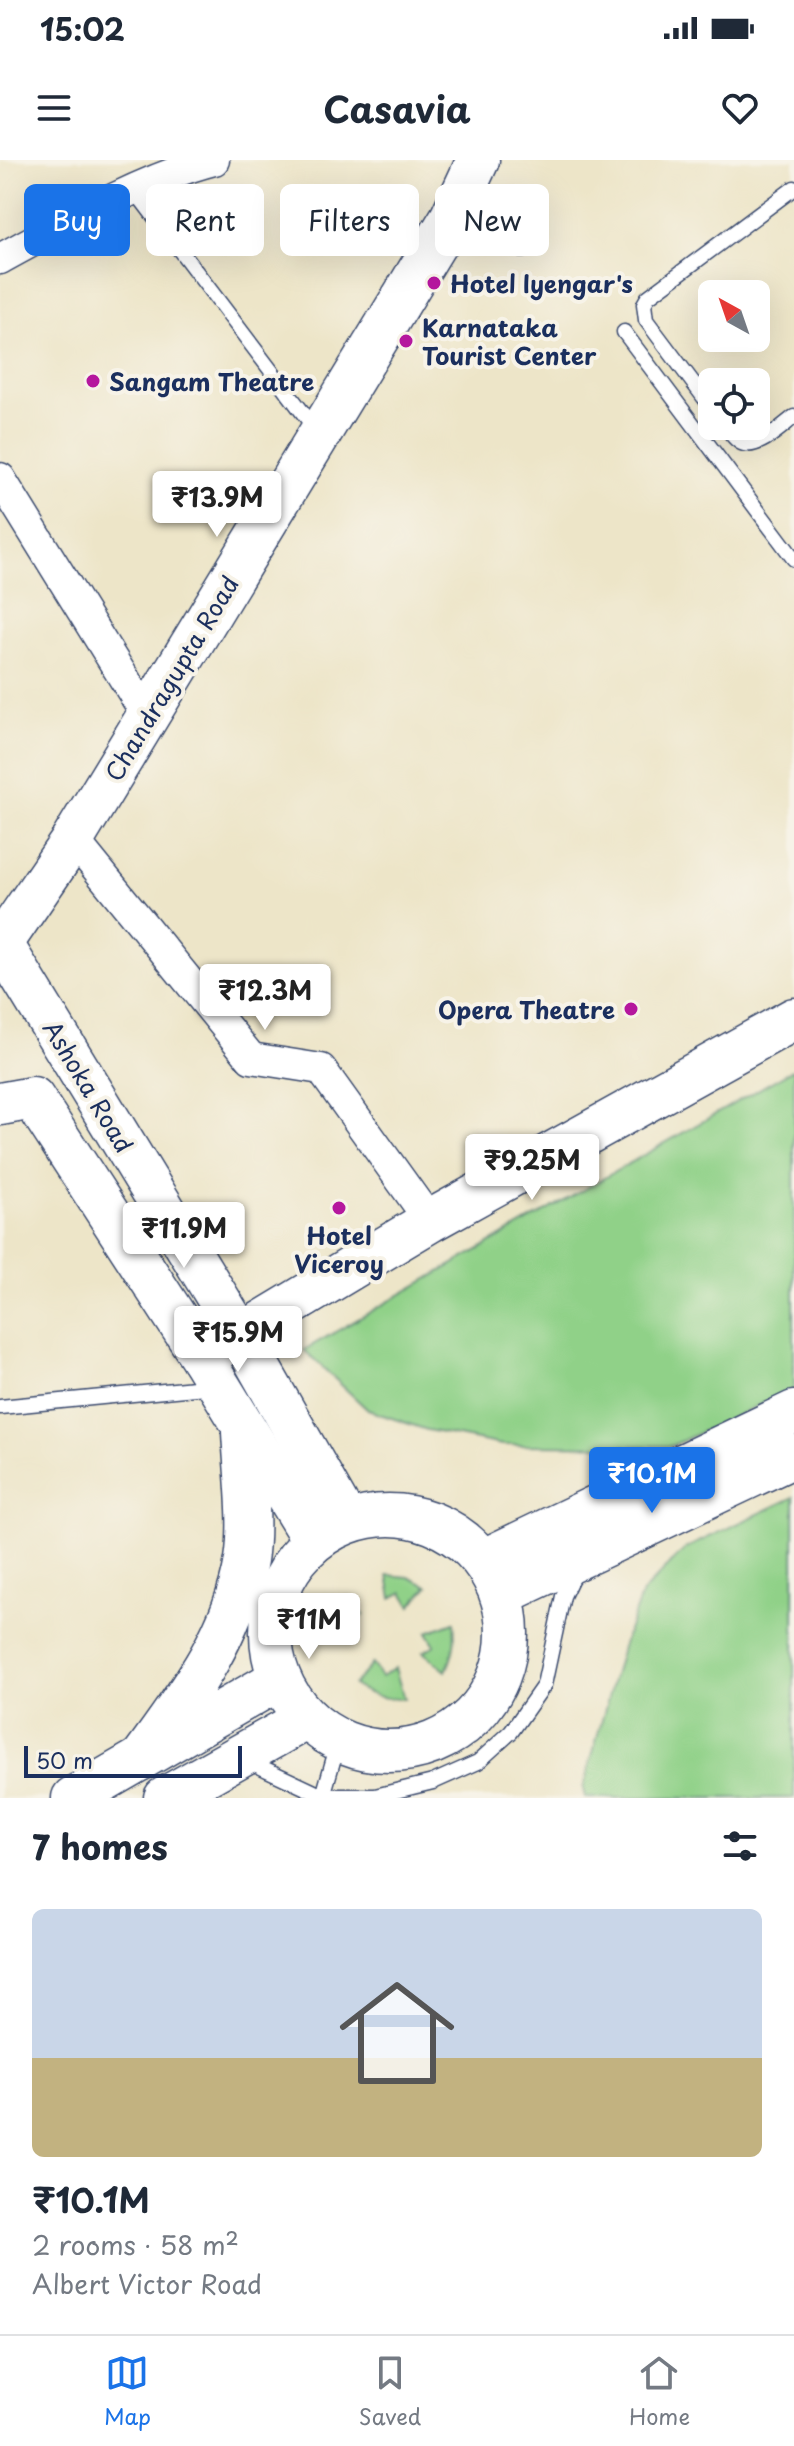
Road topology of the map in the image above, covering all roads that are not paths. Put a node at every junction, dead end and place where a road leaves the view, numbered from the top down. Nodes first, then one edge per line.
1 (478, 160) edge
2 (201, 162) edge
3 (467, 184) edge
4 (794, 188) edge
5 (135, 191) junction
6 (435, 244) edge
7 (0, 259) edge
8 (624, 332) dead end
9 (698, 389) edge
10 (794, 417) edge
11 (319, 435) junction
12 (770, 435) edge
13 (736, 440) edge
14 (761, 440) edge
15 (0, 478) edge
16 (794, 559) edge
17 (148, 717) junction
18 (73, 839) junction
19 (1, 943) edge
20 (794, 1019) edge
21 (0, 1104) edge
22 (430, 1221) junction
23 (240, 1334) junction
24 (210, 1372) junction
25 (0, 1407) edge
26 (794, 1412) edge
27 (243, 1426) junction
28 (794, 1456) edge
29 (330, 1532) junction
30 (583, 1555) junction
31 (493, 1577) junction
32 (279, 1679) junction
33 (323, 1729) junction
34 (239, 1757) junction
35 (141, 1759) junction
36 (323, 1796) junction
37 (182, 1797) edge
38 (73, 1798) edge

1 - 3 main road, Chandragupta Road
2 - 5 street
4 - 9 lane
5 - 7 street
5 - 11 lane
6 - 11 main road, Chandragupta Road
8 - 16 lane
10 - 12 lane
11 - 17 main road, Chandragupta Road
13 - 14 lane
15 - 17 street
17 - 18 main road, Chandragupta Road
18 - 19 main road, Chandragupta Road
18 - 22 street
19 - 23 main road, Ashoka Road
20 - 22 main road
21 - 24 main road
22 - 23 main road
23 - 24 main road
23 - 29 main road, Ashoka Road
24 - 25 lane
24 - 27 main road
26 - 31 main road
27 - 29 main road
27 - 35 main road
28 - 30 main road
29 - 31 main road
29 - 32 main road
30 - 31 main road
30 - 36 lane
31 - 33 main road
32 - 33 main road
32 - 35 main road
33 - 34 main road
33 - 36 lane
34 - 36 lane
34 - 37 main road
35 - 38 main road

